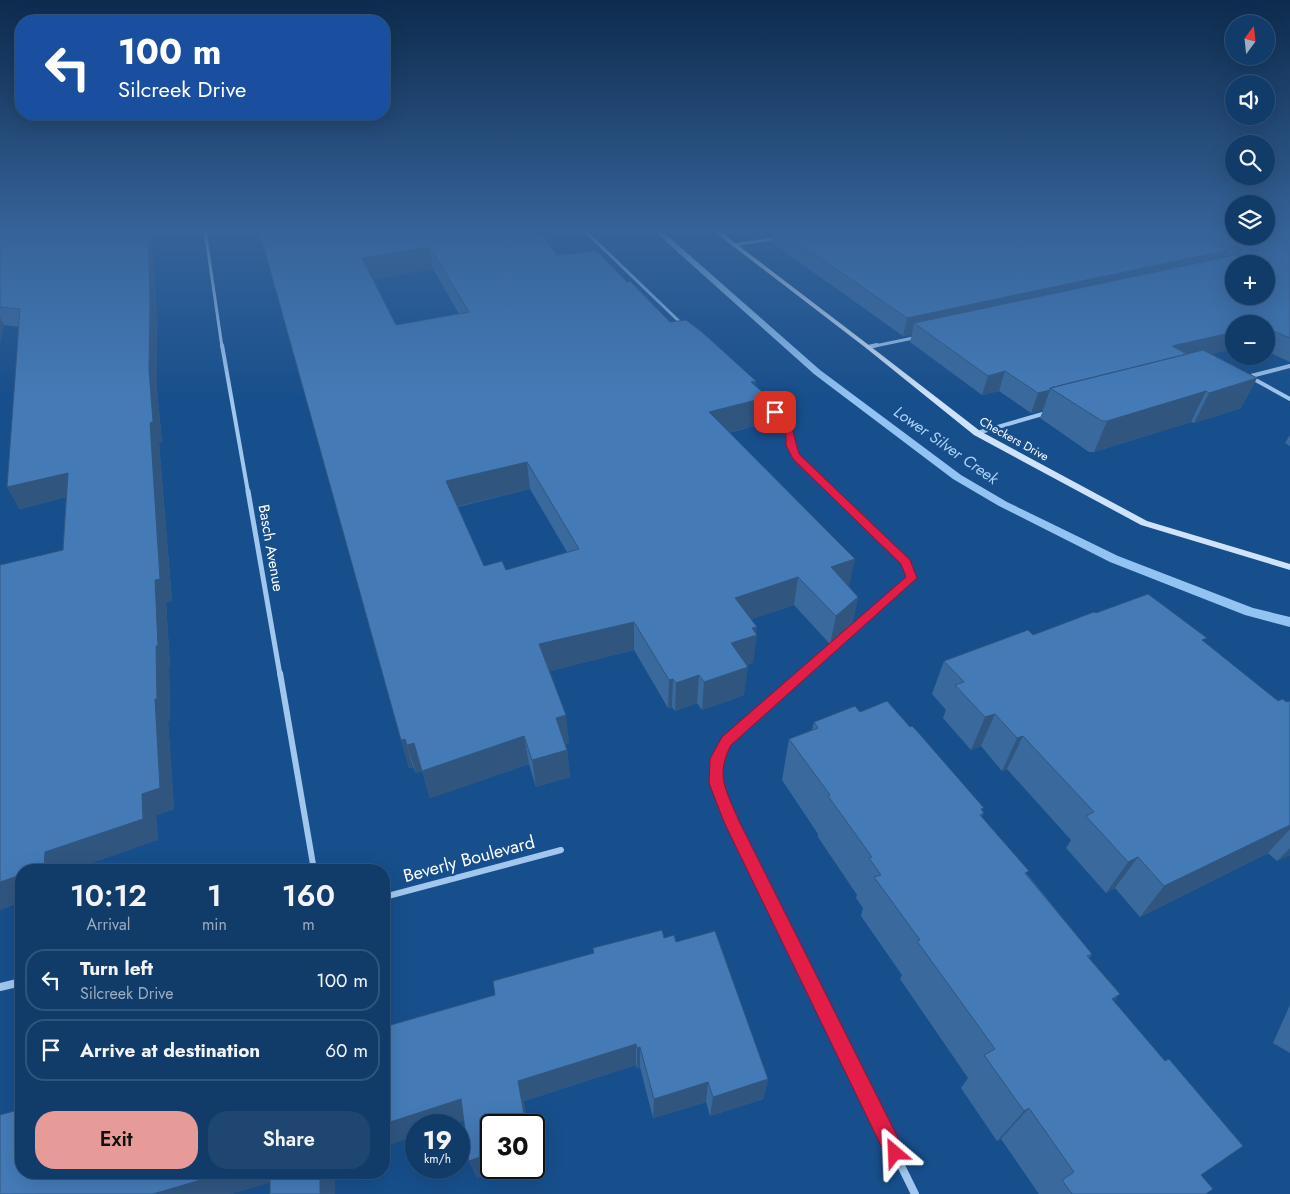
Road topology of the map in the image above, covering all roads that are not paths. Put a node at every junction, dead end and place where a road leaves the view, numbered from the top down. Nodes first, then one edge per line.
1 (213, 286) edge
2 (642, 286) edge
3 (787, 286) edge
4 (690, 331) edge
5 (924, 335) edge
6 (868, 347) junction
7 (1290, 366) edge
8 (1241, 376) edge
9 (1249, 377) junction
10 (760, 396) edge
11 (1290, 399) edge
12 (1054, 411) dead end
13 (977, 433) junction
14 (1290, 567) edge
15 (561, 850) dead end
16 (313, 864) edge
17 (390, 895) edge
18 (15, 983) edge
19 (0, 987) edge
20 (916, 1194) edge

1 - 16 street, Basch Avenue
2 - 4 street
3 - 6 street, Checkers Drive
5 - 6 street
6 - 13 street, Checkers Drive
7 - 9 street
8 - 9 street
9 - 11 street
10 - 20 street
12 - 13 street
13 - 14 street, Checkers Drive
15 - 17 street, Beverly Boulevard
18 - 19 street

